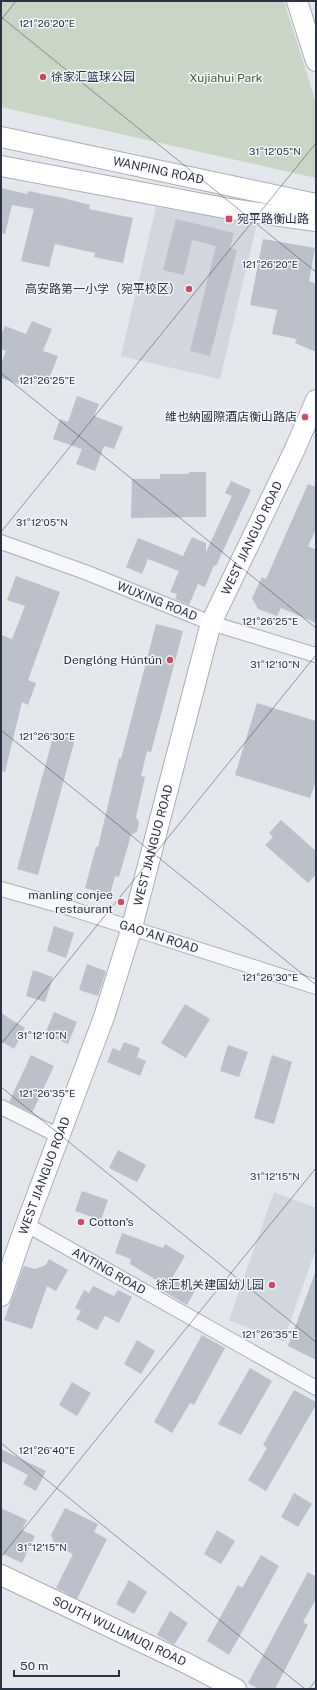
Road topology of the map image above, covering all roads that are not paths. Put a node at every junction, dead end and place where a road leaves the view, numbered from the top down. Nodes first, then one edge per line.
1 (297, 1) edge
2 (316, 61) edge
3 (1, 137) edge
4 (1, 166) edge
5 (316, 204) edge
6 (316, 221) edge
7 (316, 400) edge
8 (1, 542) edge
9 (211, 623) junction
10 (316, 655) edge
11 (1, 889) edge
12 (132, 927) junction
13 (316, 987) edge
14 (1, 1107) edge
15 (59, 1136) junction
16 (27, 1225) junction
17 (1, 1296) edge
18 (316, 1388) edge
19 (1, 1576) edge
20 (236, 1689) edge

1 - 2 street
3 - 5 street, WANPING ROAD
4 - 6 street, WANPING ROAD
7 - 9 street, WEST JIANGUO ROAD
8 - 9 street, WUXING ROAD
9 - 10 street, WUXING ROAD
9 - 12 street, WEST JIANGUO ROAD
11 - 12 street, GAO'AN ROAD
12 - 13 street, GAO'AN ROAD
12 - 15 street, WEST JIANGUO ROAD
14 - 15 street
15 - 16 street, WEST JIANGUO ROAD
16 - 17 street, WEST JIANGUO ROAD
16 - 18 street, ANTING ROAD
19 - 20 street, SOUTH WULUMUQI ROAD

